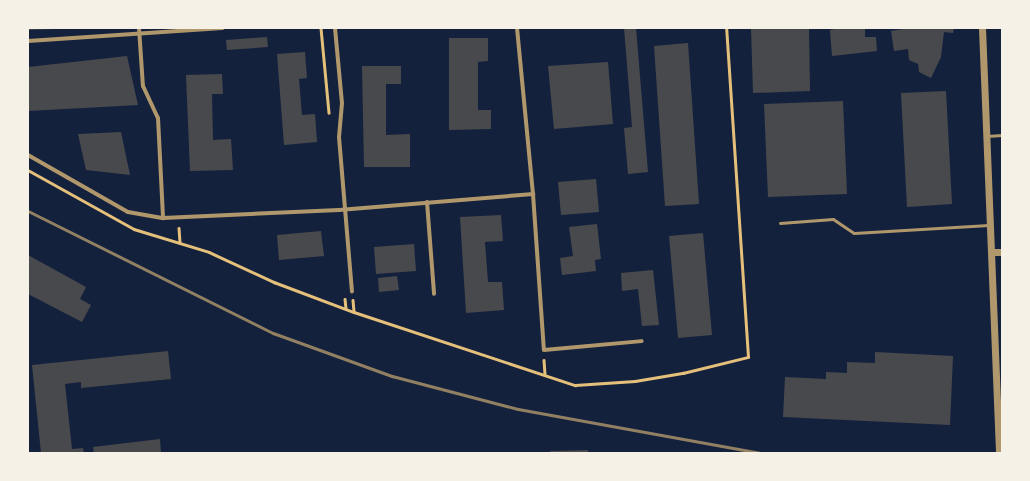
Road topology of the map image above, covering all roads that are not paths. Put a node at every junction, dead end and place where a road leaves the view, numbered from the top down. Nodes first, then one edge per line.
1 (139, 28) edge
2 (223, 28) edge
3 (335, 28) edge
4 (518, 28) edge
5 (982, 28) edge
6 (139, 34) junction
7 (28, 41) edge
8 (1002, 135) edge
9 (987, 136) junction
10 (28, 155) edge
11 (533, 194) junction
12 (426, 202) junction
13 (346, 208) junction
14 (163, 218) junction
15 (780, 223) dead end
16 (991, 224) junction
17 (992, 252) junction
18 (1002, 252) edge
19 (352, 291) dead end
20 (434, 294) dead end
21 (994, 313) junction
22 (1002, 313) edge
23 (642, 341) dead end
24 (999, 453) edge

1 - 6 street
2 - 6 street
3 - 13 street
4 - 11 street
5 - 9 street
6 - 7 street
6 - 14 street
8 - 9 lane
9 - 16 street
10 - 14 street
11 - 12 street
11 - 23 street
12 - 13 street
12 - 20 street
13 - 14 street
13 - 19 street
15 - 16 lane
16 - 17 street
17 - 18 street
17 - 21 street
21 - 22 street
21 - 24 street

